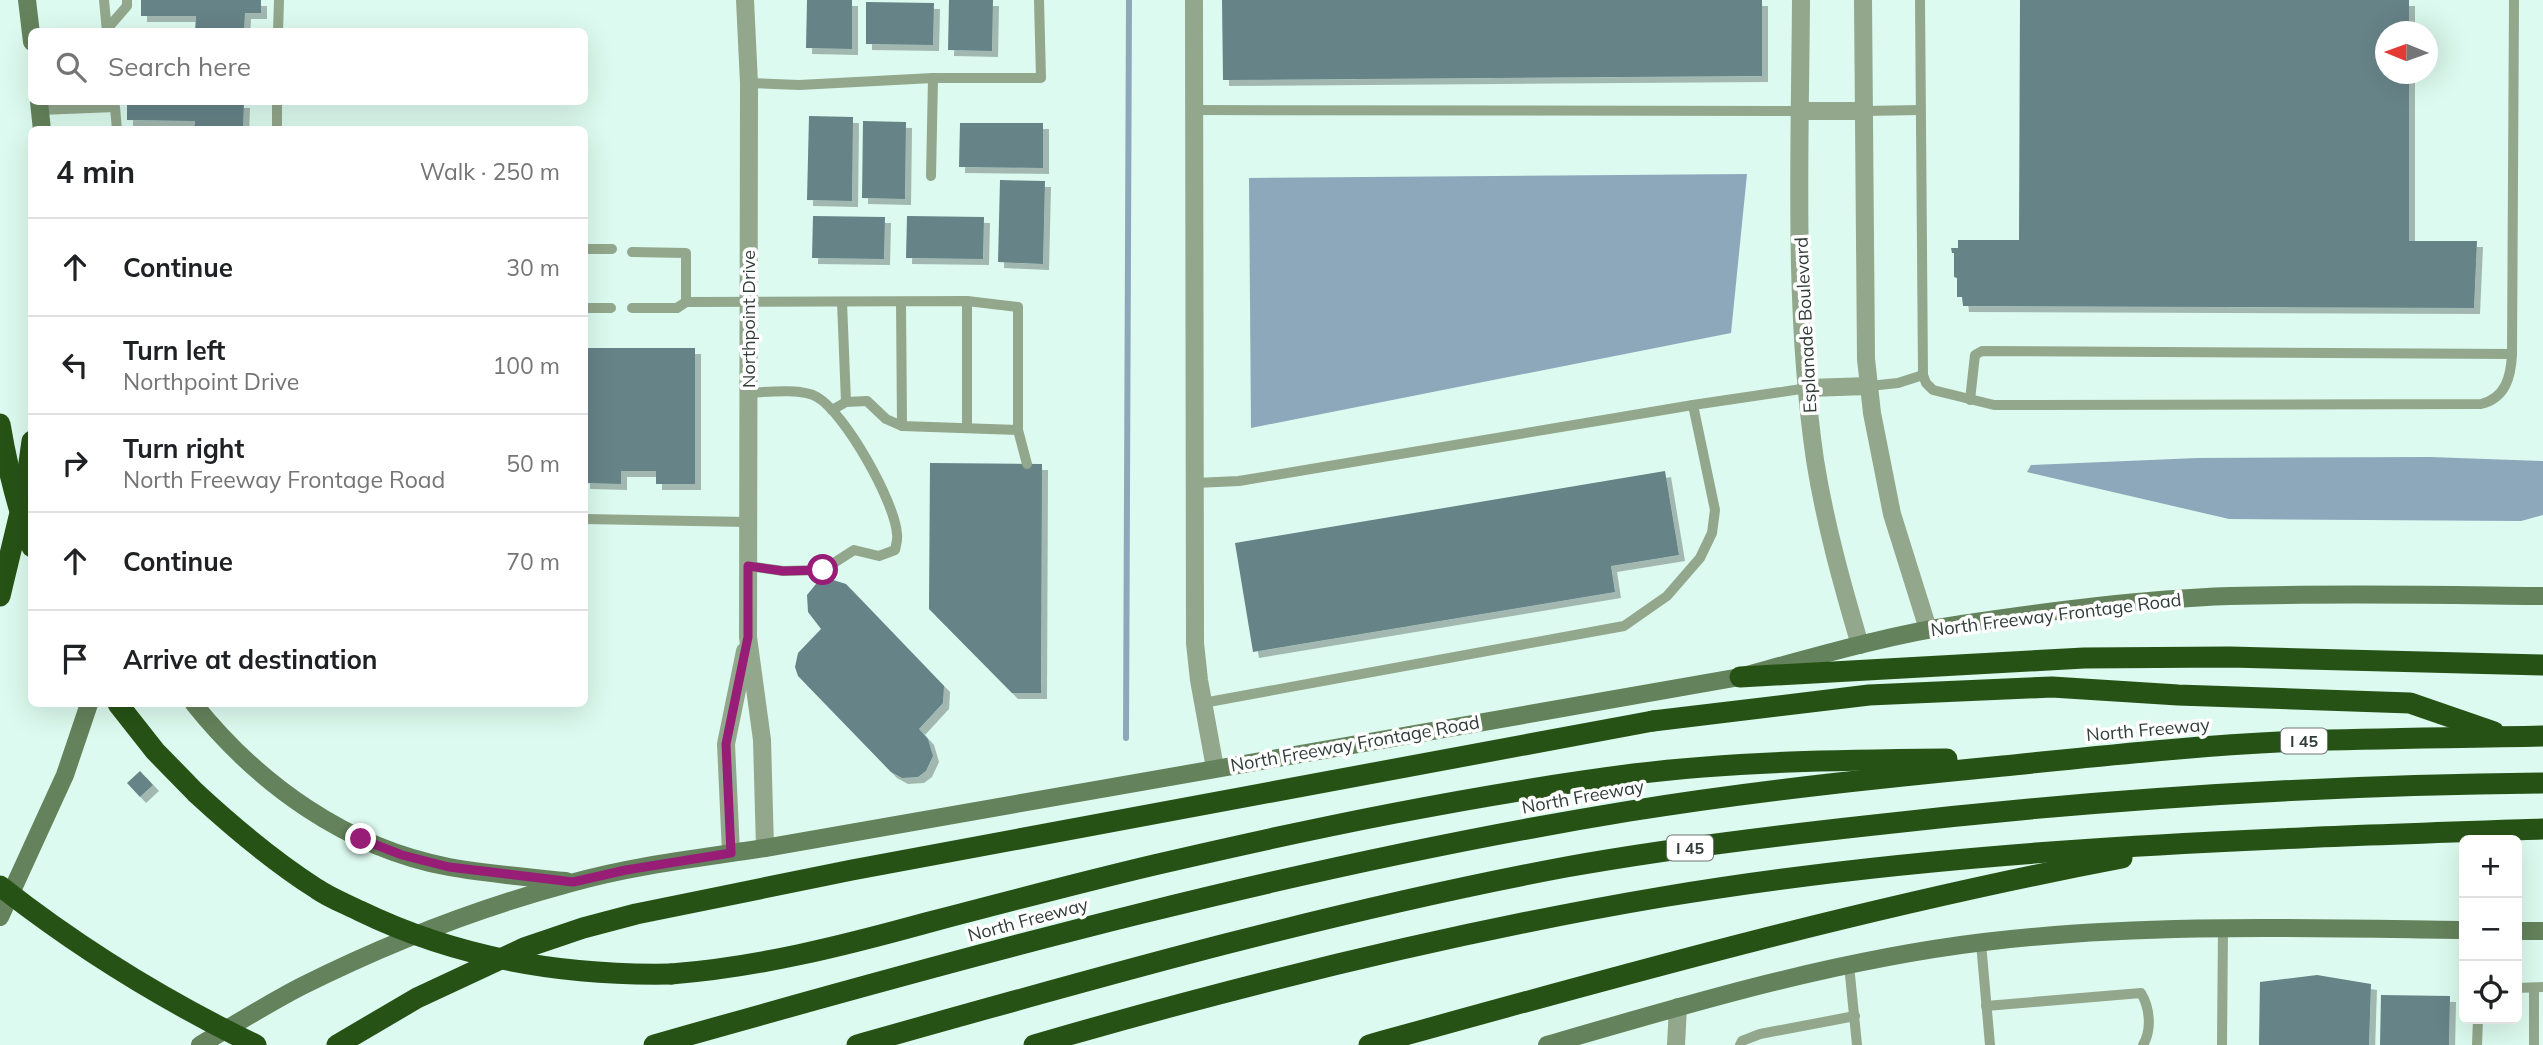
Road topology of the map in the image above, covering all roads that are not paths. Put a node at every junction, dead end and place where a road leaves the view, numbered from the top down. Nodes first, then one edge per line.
1 (27, 0) edge
2 (104, 0) edge
3 (127, 0) edge
4 (279, 0) edge
5 (746, 0) edge
6 (1039, 0) edge
7 (1194, 0) edge
8 (1801, 0) edge
9 (1863, 0) edge
10 (1920, 0) edge
11 (2514, 0) edge
12 (30, 28) edge
13 (107, 28) edge
14 (109, 28) edge
15 (278, 28) edge
16 (933, 78) junction
17 (749, 83) junction
18 (77, 105) edge
19 (115, 105) edge
20 (277, 105) edge
21 (39, 106) edge
22 (1195, 110) junction
23 (1920, 110) junction
24 (1800, 111) junction
25 (1864, 111) junction
26 (42, 126) edge
27 (117, 126) edge
28 (277, 126) edge
29 (931, 176) dead end
30 (588, 249) edge
31 (612, 249) dead end
32 (632, 252) dead end
33 (967, 301) junction
34 (686, 302) junction
35 (749, 302) junction
36 (842, 302) junction
37 (901, 302) junction
38 (588, 308) edge
39 (611, 308) dead end
40 (632, 308) dead end
41 (2512, 354) junction
42 (1923, 375) junction
43 (1869, 386) junction
44 (1808, 388) junction
45 (748, 393) junction
46 (1970, 400) junction
47 (846, 402) junction
48 (1693, 405) junction
49 (832, 410) junction
50 (0, 424) edge
51 (902, 426) junction
52 (967, 428) junction
53 (1018, 430) junction
54 (1027, 464) dead end
55 (28, 470) edge
56 (1195, 483) junction
57 (588, 520) edge
58 (748, 522) junction
59 (28, 537) edge
60 (748, 566) junction
61 (0, 596) edge
62 (2543, 596) edge
63 (1928, 629) junction
64 (748, 637) junction
65 (1860, 645) junction
66 (2543, 665) edge
67 (1740, 677) junction
68 (1203, 703) junction
69 (88, 707) edge
70 (120, 707) edge
71 (196, 707) edge
72 (2543, 736) edge
73 (2510, 737) junction
74 (2100, 756) junction
75 (1215, 768) junction
76 (2543, 783) edge
77 (2543, 829) edge
78 (2227, 840) junction
79 (765, 848) junction
80 (731, 853) junction
81 (573, 882) junction
82 (0, 886) edge
83 (0, 917) edge
84 (2223, 928) junction
85 (2459, 930) edge
86 (2522, 930) edge
87 (2543, 931) edge
88 (1982, 943) junction
89 (1849, 965) junction
90 (2538, 988) edge
91 (1986, 1006) junction
92 (1678, 1007) junction
93 (1854, 1016) junction
94 (2478, 1024) edge
95 (1061, 1037) junction
96 (200, 1045) edge
97 (256, 1045) edge
98 (337, 1045) edge
99 (654, 1045) edge
100 (857, 1045) edge
101 (1034, 1045) edge
102 (1041, 1045) edge
103 (1369, 1045) edge
104 (1547, 1045) edge
105 (1676, 1045) edge
106 (1740, 1045) edge
107 (1857, 1045) edge
108 (1990, 1045) edge
109 (2143, 1045) edge
110 (2222, 1045) edge
111 (2477, 1045) edge
112 (2534, 1045) edge

1 - 12 main road
2 - 13 lane
3 - 14 lane
4 - 15 lane
5 - 17 street, Northpoint Drive
6 - 16 lane
7 - 22 street
8 - 24 street, Esplanade Boulevard
9 - 25 street
10 - 23 lane
11 - 41 lane
16 - 17 lane
16 - 29 lane
17 - 35 street, Northpoint Drive
18 - 21 lane
19 - 27 lane
20 - 28 lane
21 - 26 main road
22 - 24 lane
22 - 56 street
23 - 25 lane
23 - 42 lane
24 - 25 street
24 - 44 street, Esplanade Boulevard
25 - 43 street
30 - 31 lane
32 - 34 lane
33 - 37 lane
33 - 52 lane
33 - 53 lane
34 - 35 lane
34 - 40 lane
35 - 36 lane
35 - 45 street, Northpoint Drive
36 - 37 lane
36 - 47 lane
37 - 51 lane
38 - 39 lane
41 - 46 lane
41 - 46 lane
42 - 43 lane
42 - 46 lane
43 - 44 street
43 - 63 street
44 - 48 lane
44 - 65 street, Esplanade Boulevard
45 - 49 lane
45 - 58 street, Northpoint Drive
47 - 49 lane
47 - 51 lane
48 - 56 lane
48 - 68 lane
49 - 60 lane
50 - 59 highway, bridge
51 - 52 lane
52 - 53 lane
53 - 54 lane
55 - 61 highway
56 - 68 street
57 - 58 lane
58 - 60 street, Northpoint Drive
60 - 64 street, Northpoint Drive
62 - 63 main road, North Freeway Frontage Road
63 - 65 main road, North Freeway Frontage Road
64 - 79 street, Northpoint Drive
64 - 80 street, Northpoint Drive
65 - 67 main road, North Freeway Frontage Road
66 - 67 highway
67 - 75 main road, North Freeway Frontage Road
68 - 75 street
69 - 83 main road
70 - 74 highway, bridge
71 - 81 main road
72 - 73 highway, North Freeway / I 45
73 - 74 highway, North Freeway / I 45
73 - 98 highway, bridge
74 - 99 highway, North Freeway / I 45
75 - 79 main road, North Freeway Frontage Road
76 - 100 highway, I 45
77 - 78 highway
78 - 95 highway
78 - 103 highway
79 - 80 main road, North Freeway Frontage Road
80 - 81 main road, North Freeway Frontage Road
81 - 96 main road, North Freeway Frontage Road
82 - 97 highway, bridge
84 - 85 main road
84 - 88 main road
84 - 110 lane
86 - 87 main road
88 - 89 main road
88 - 91 lane
89 - 92 main road
89 - 93 lane
90 - 112 lane
91 - 108 lane
91 - 109 lane
92 - 104 main road
92 - 105 street
93 - 106 lane
93 - 107 lane
94 - 111 lane
95 - 101 highway
95 - 102 highway

